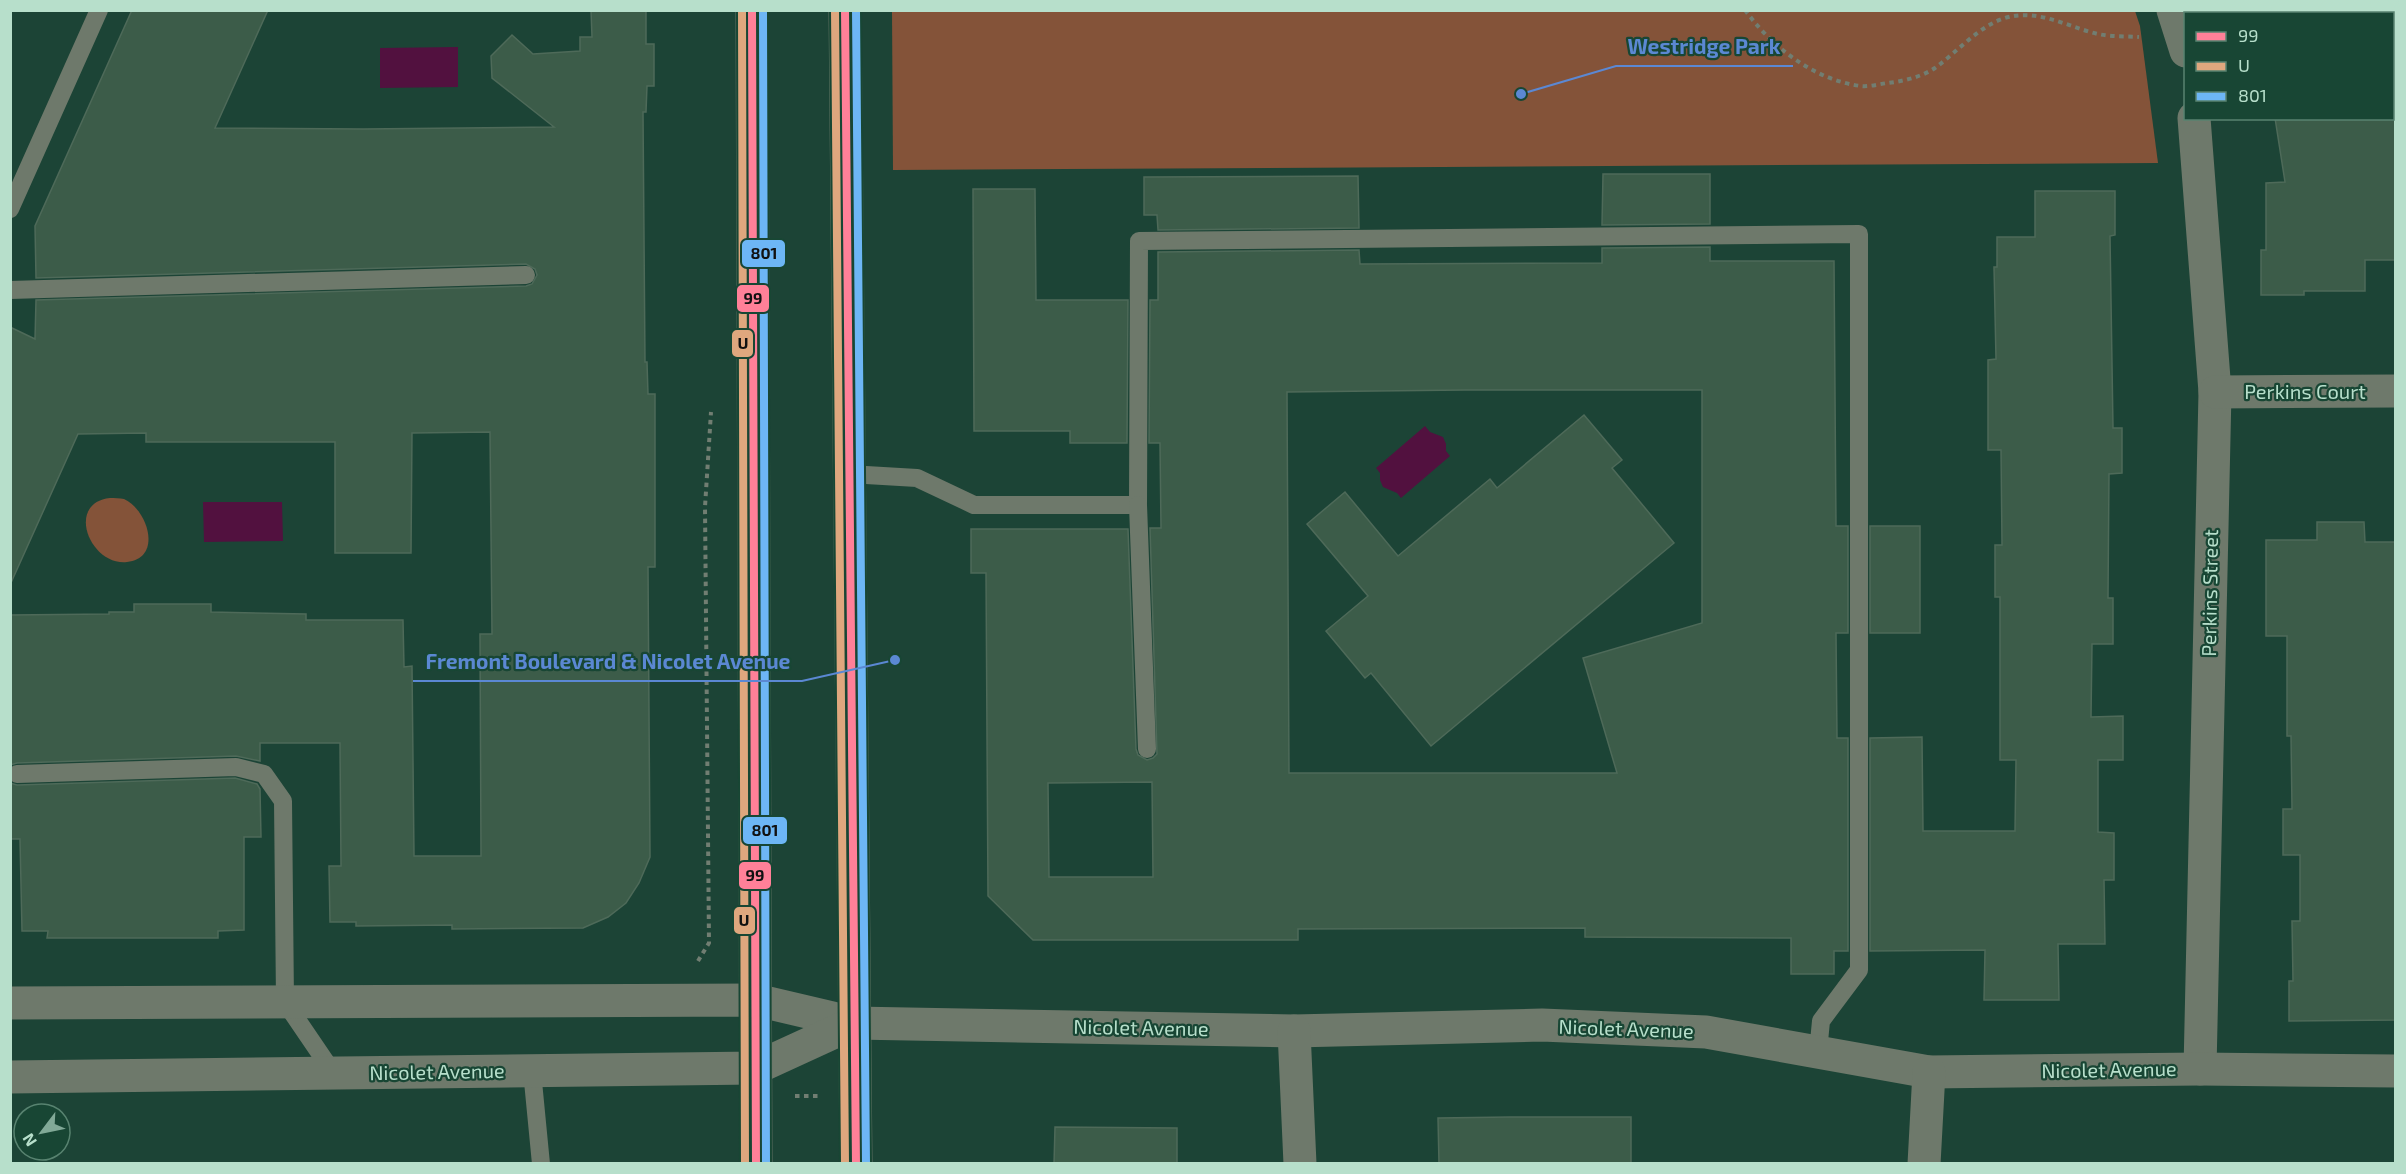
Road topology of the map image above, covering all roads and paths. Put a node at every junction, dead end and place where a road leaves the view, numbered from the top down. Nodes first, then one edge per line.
1 (99, 10) edge
2 (752, 10) edge
3 (845, 10) edge
4 (1745, 10) edge
5 (2180, 33) edge
6 (2194, 120) edge
7 (10, 209) edge
8 (526, 275) dead end
9 (10, 290) edge
10 (2396, 391) edge
11 (2215, 392) junction
12 (712, 404) dead end
13 (849, 474) junction
14 (1138, 505) junction
15 (1147, 749) dead end
16 (17, 774) dead end
17 (698, 958) dead end
18 (756, 1000) junction
19 (285, 1002) junction
20 (10, 1004) edge
21 (854, 1023) junction
22 (1294, 1031) junction
23 (1818, 1052) junction
24 (756, 1068) junction
25 (2200, 1069) junction
26 (532, 1071) junction
27 (2396, 1071) edge
28 (1929, 1072) junction
29 (334, 1074) junction
30 (10, 1077) edge
31 (542, 1164) edge
32 (756, 1164) edge
33 (856, 1164) edge
34 (1300, 1164) edge
35 (1924, 1164) edge

1 - 7 lane
2 - 18 main road
3 - 13 main road
4 - 5 path
6 - 11 street, Perkins Street
8 - 9 lane
10 - 11 street, Perkins Court
11 - 25 street, Perkins Street
12 - 17 path
13 - 14 lane
13 - 21 main road
14 - 15 lane
14 - 23 lane
16 - 19 lane
18 - 19 street, Nicolet Avenue
18 - 21 street, Nicolet Avenue
18 - 24 main road
19 - 20 street, Nicolet Avenue
19 - 29 lane
21 - 22 street, Nicolet Avenue
21 - 24 street, Nicolet Avenue
21 - 33 main road
22 - 23 street, Nicolet Avenue
22 - 34 street
23 - 28 street, Nicolet Avenue
24 - 26 street, Nicolet Avenue
24 - 32 main road
25 - 27 street, Nicolet Avenue
25 - 28 street, Nicolet Avenue
26 - 29 street, Nicolet Avenue
26 - 31 lane
28 - 35 street
29 - 30 street, Nicolet Avenue

